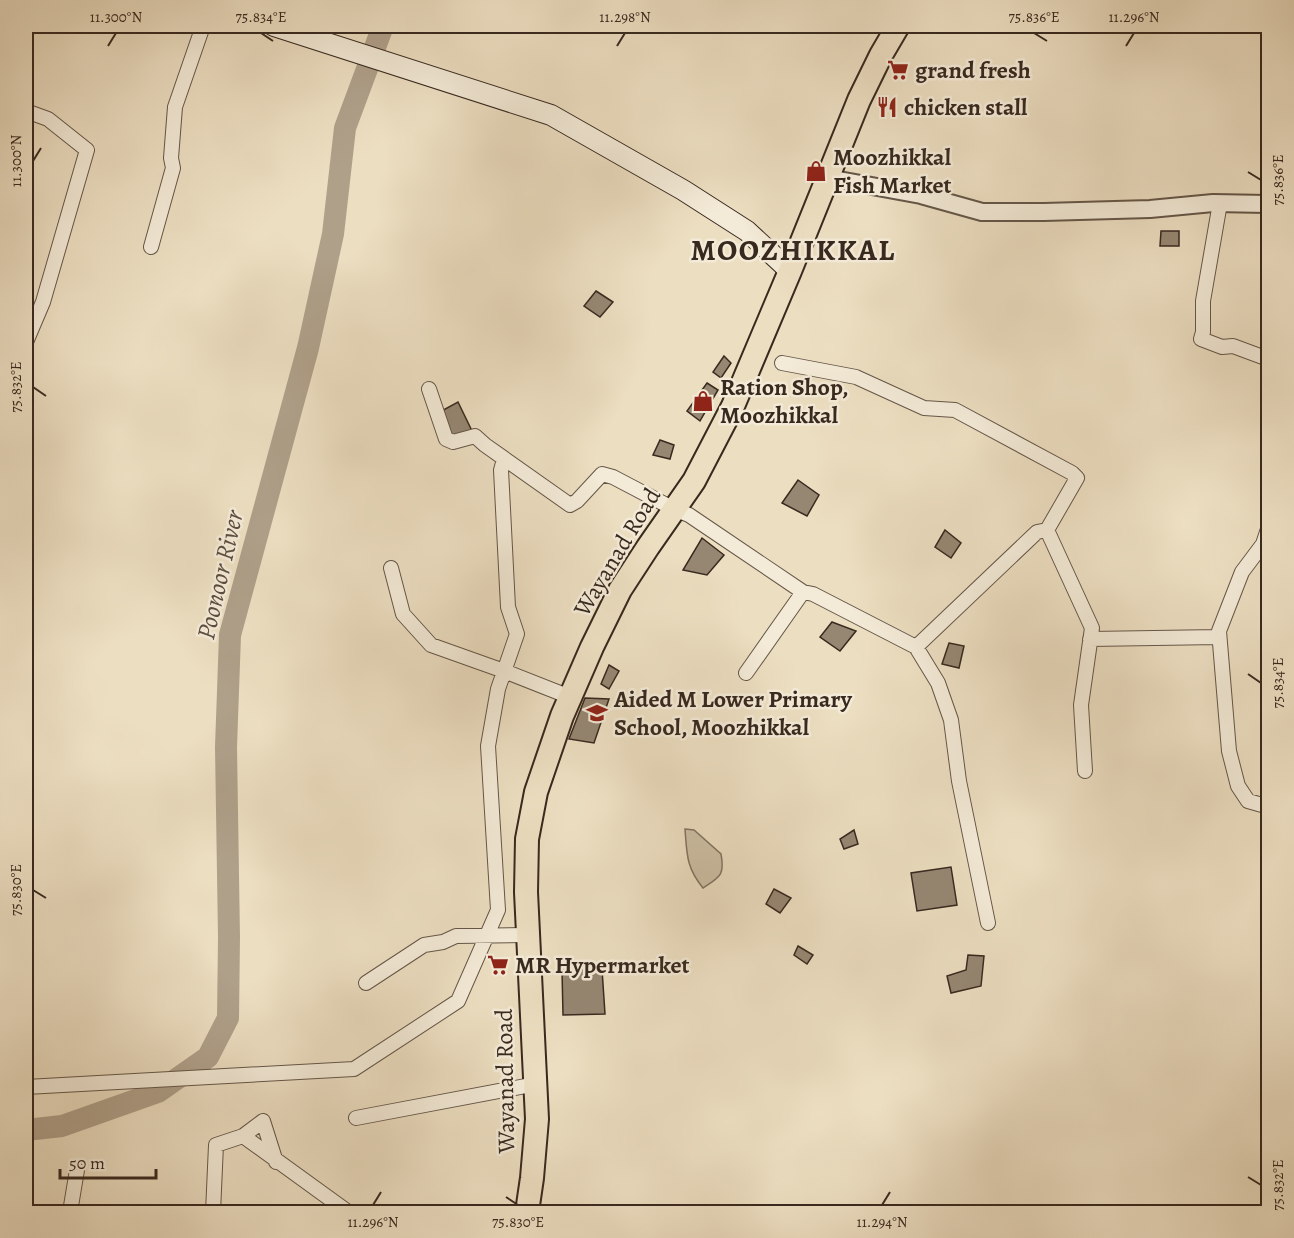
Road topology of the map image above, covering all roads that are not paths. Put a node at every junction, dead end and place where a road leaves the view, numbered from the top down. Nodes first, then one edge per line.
1 (203, 26) edge
2 (274, 26) edge
3 (898, 26) edge
4 (26, 111) edge
5 (828, 178) junction
6 (1220, 203) junction
7 (1269, 204) edge
8 (151, 247) dead end
9 (790, 271) junction
10 (26, 342) edge
11 (1269, 359) edge
12 (782, 363) dead end
13 (429, 388) dead end
14 (504, 459) junction
15 (674, 509) junction
16 (1269, 529) edge
17 (1047, 530) junction
18 (391, 568) dead end
19 (803, 592) junction
20 (1219, 637) junction
21 (1090, 639) junction
22 (916, 647) junction
23 (504, 671) junction
24 (746, 673) dead end
25 (570, 697) junction
26 (1085, 771) dead end
27 (1269, 804) edge
28 (988, 923) dead end
29 (487, 935) junction
30 (528, 935) junction
31 (366, 983) dead end
32 (536, 1084) junction
33 (26, 1087) edge
34 (356, 1118) dead end
35 (243, 1136) junction
36 (276, 1162) junction
37 (77, 1170) dead end
38 (70, 1212) edge
39 (213, 1212) edge
40 (348, 1212) edge
41 (527, 1212) edge

1 - 8 street
2 - 9 main road
3 - 5 highway, Wayanad Road
4 - 10 street
5 - 6 street
5 - 9 highway, Wayanad Road
6 - 7 street
6 - 11 street
9 - 15 highway, Wayanad Road
12 - 17 street
13 - 14 street
14 - 15 street
14 - 23 street
15 - 19 street
15 - 25 highway, Wayanad Road
16 - 20 street
17 - 21 street
17 - 22 street
18 - 23 street
19 - 22 street
19 - 24 street
20 - 21 street
20 - 27 street
21 - 26 street
22 - 28 street
23 - 25 street
23 - 29 street
25 - 30 highway, Wayanad Road
29 - 30 street
29 - 31 street
29 - 33 street
30 - 32 highway, Wayanad Road
32 - 34 street
32 - 41 highway, Wayanad Road
35 - 36 street
35 - 36 street
35 - 39 street
36 - 40 street
37 - 38 street

